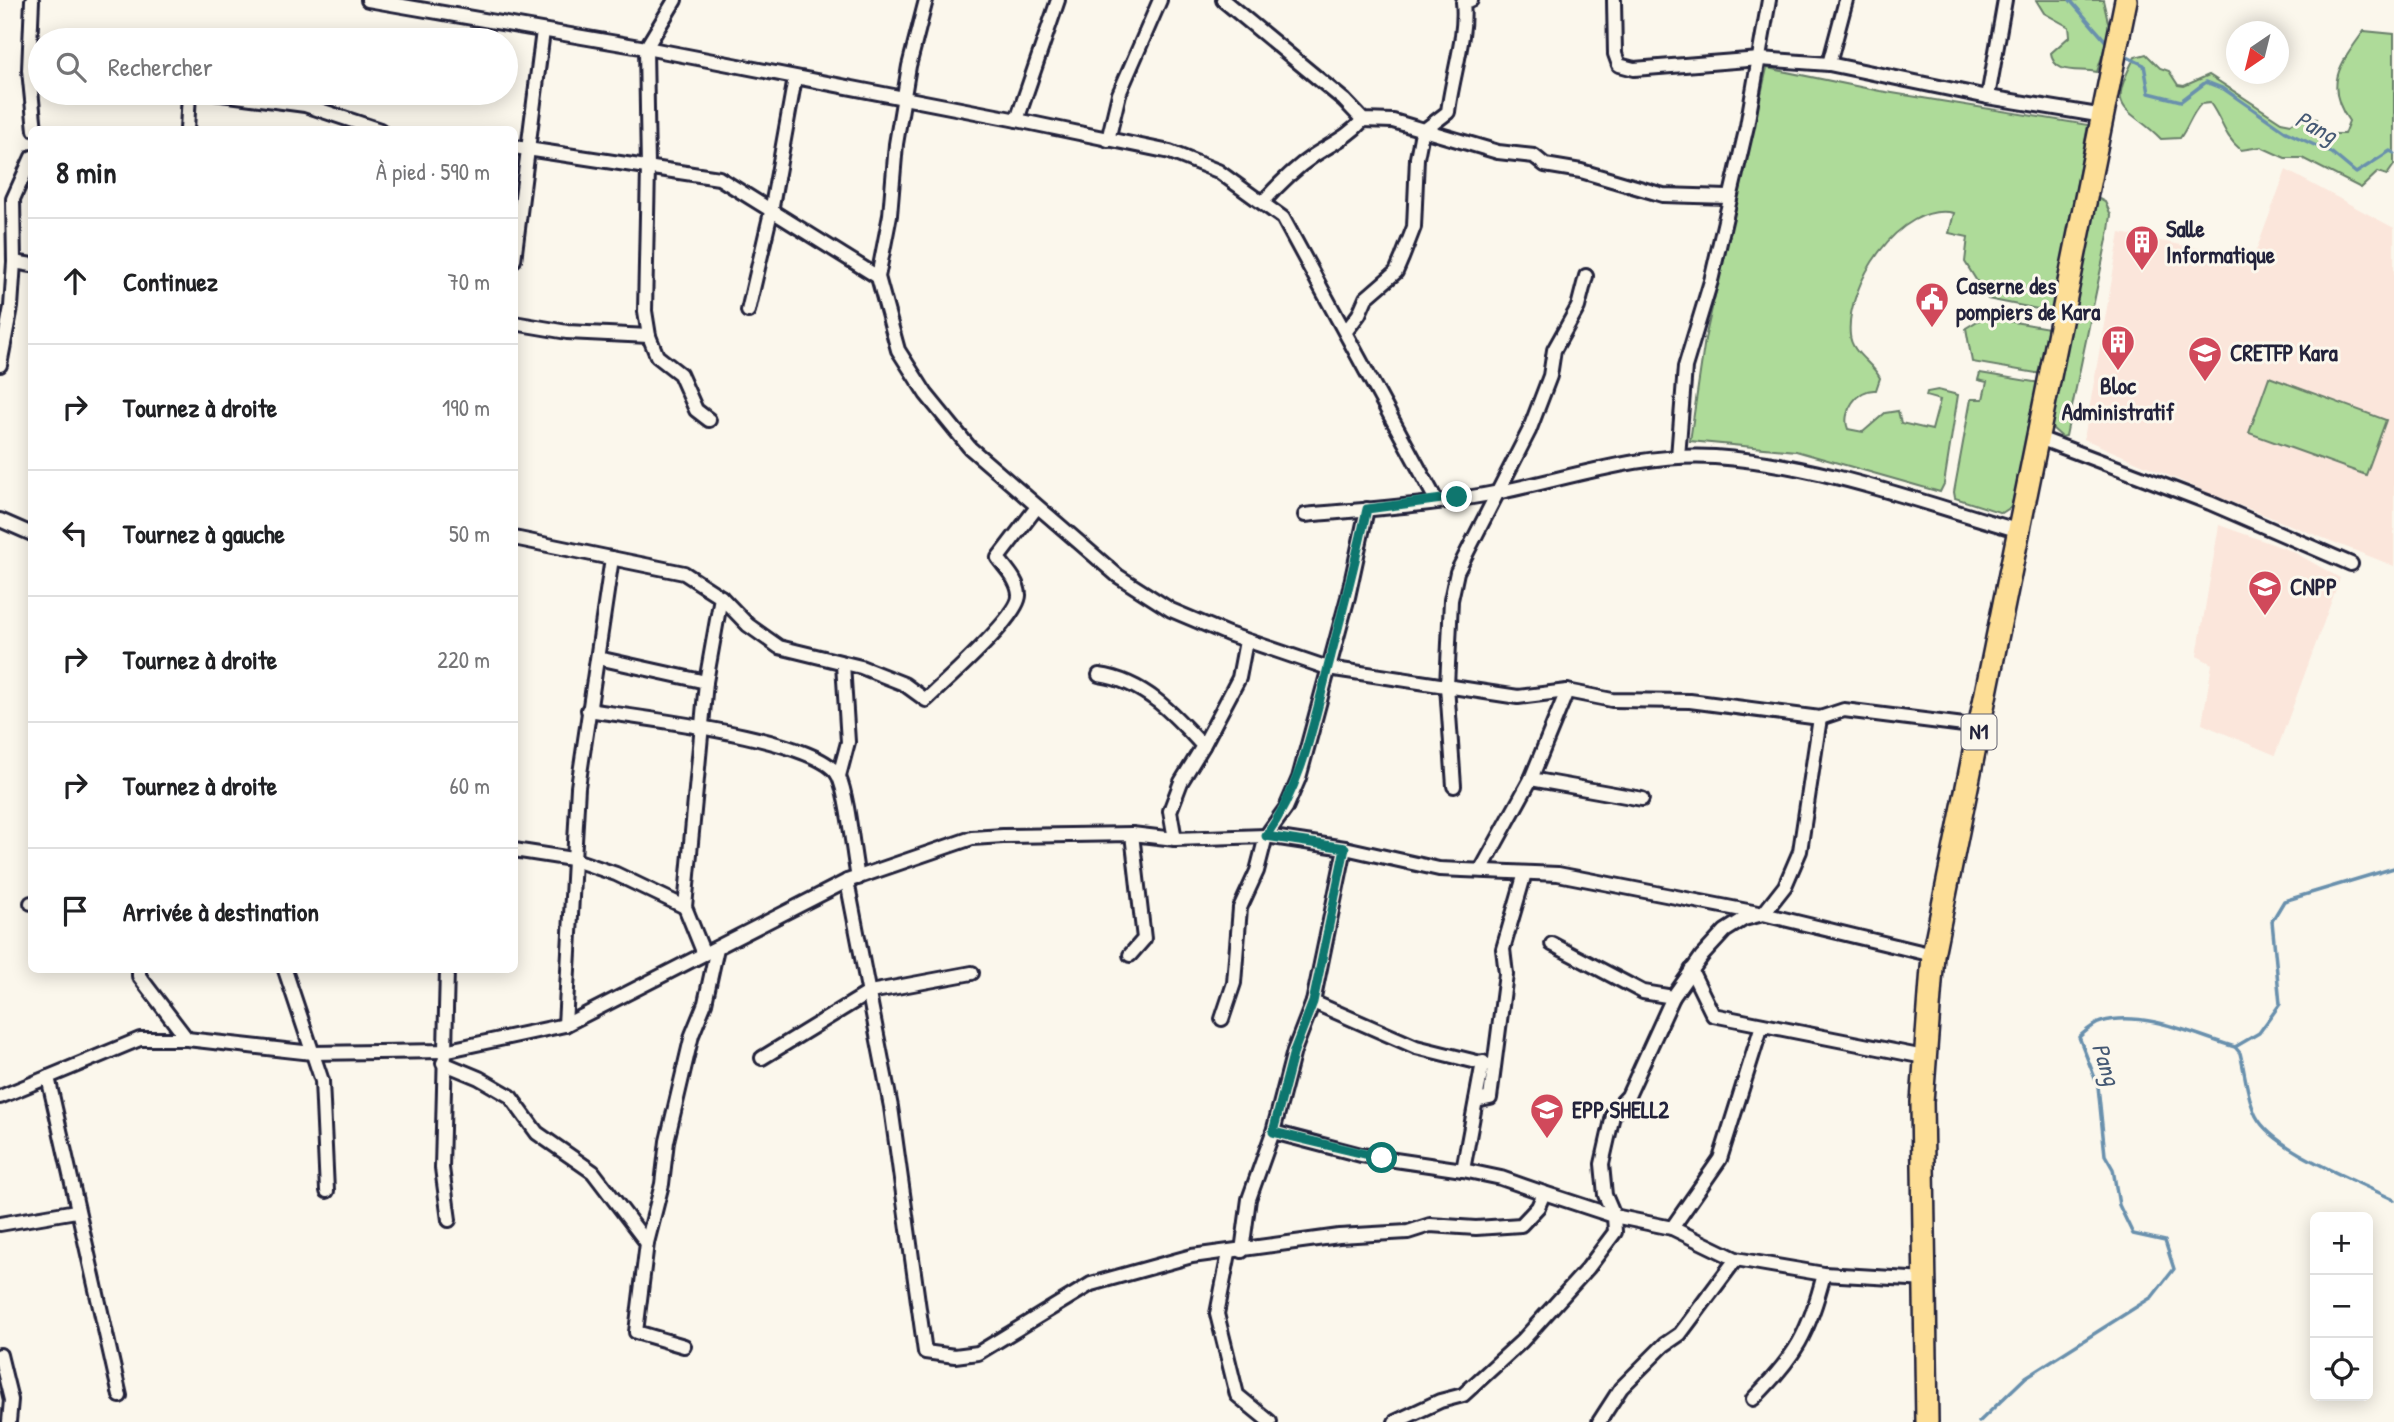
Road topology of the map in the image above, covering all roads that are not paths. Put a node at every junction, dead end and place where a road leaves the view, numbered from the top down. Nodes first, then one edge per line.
1 (32, 0) edge
2 (368, 0) edge
3 (675, 0) edge
4 (926, 0) edge
5 (1058, 0) edge
6 (1160, 0) edge
7 (1223, 0) edge
8 (1471, 0) edge
9 (1614, 0) edge
10 (1769, 0) edge
11 (1846, 0) edge
12 (2005, 0) edge
13 (2126, 0) edge
14 (33, 28) edge
15 (543, 31) junction
16 (646, 48) junction
17 (1760, 59) junction
18 (1829, 64) junction
19 (795, 78) junction
20 (1988, 97) junction
21 (906, 100) junction
22 (35, 105) edge
23 (188, 105) edge
24 (305, 105) edge
25 (2104, 116) junction
26 (1017, 120) junction
27 (1363, 120) junction
28 (35, 126) edge
29 (187, 126) edge
30 (368, 126) edge
31 (1422, 132) junction
32 (1108, 140) junction
33 (521, 148) edge
34 (28, 163) edge
35 (648, 168) junction
36 (518, 196) edge
37 (1728, 197) junction
38 (6, 199) edge
39 (1262, 202) junction
40 (771, 212) junction
41 (14, 262) junction
42 (28, 264) edge
43 (1586, 276) dead end
44 (878, 277) junction
45 (748, 311) dead end
46 (518, 324) edge
47 (1347, 330) junction
48 (649, 337) junction
49 (1, 348) edge
50 (0, 365) edge
51 (709, 420) dead end
52 (2039, 438) junction
53 (1678, 457) junction
54 (1497, 492) junction
55 (1436, 500) junction
56 (1037, 507) junction
57 (1367, 509) junction
58 (1305, 514) dead end
59 (0, 520) edge
60 (2020, 531) junction
61 (28, 532) edge
62 (518, 539) edge
63 (612, 558) junction
64 (2351, 564) dead end
65 (721, 597) junction
66 (1246, 641) junction
67 (598, 658) junction
68 (843, 664) junction
69 (1328, 668) junction
70 (1100, 675) dead end
71 (706, 682) junction
72 (1447, 687) junction
73 (1567, 691) junction
74 (588, 710) junction
75 (1820, 718) junction
76 (1980, 727) junction
77 (702, 729) junction
78 (1203, 746) junction
79 (839, 776) junction
80 (1531, 779) junction
81 (1454, 786) dead end
82 (1642, 799) dead end
83 (1132, 834) junction
84 (1266, 836) junction
85 (1175, 839) junction
86 (1345, 848) junction
87 (518, 851) edge
88 (572, 859) junction
89 (1481, 870) junction
90 (1525, 873) junction
91 (853, 879) junction
92 (685, 907) junction
93 (1763, 914) junction
94 (1552, 944) dead end
95 (718, 948) junction
96 (704, 954) junction
97 (1130, 955) dead end
98 (1933, 955) junction
99 (1691, 970) junction
100 (972, 972) dead end
101 (139, 973) edge
102 (286, 973) edge
103 (447, 973) edge
104 (870, 992) junction
105 (1673, 996) junction
106 (1313, 1002) junction
107 (1222, 1019) dead end
108 (565, 1025) junction
109 (1762, 1025) junction
110 (187, 1039) junction
111 (312, 1053) junction
112 (1924, 1056) junction
113 (443, 1057) junction
114 (762, 1058) dead end
115 (1488, 1064) junction
116 (48, 1077) junction
117 (0, 1097) edge
118 (1273, 1132) junction
119 (1463, 1170) junction
120 (327, 1191) dead end
121 (1544, 1193) junction
122 (76, 1211) junction
123 (1614, 1216) junction
124 (449, 1220) dead end
125 (0, 1224) edge
126 (1672, 1228) junction
127 (647, 1243) junction
128 (1235, 1252) junction
129 (1736, 1259) junction
130 (1824, 1274) junction
131 (1927, 1280) junction
132 (684, 1346) dead end
133 (0, 1355) edge
134 (120, 1396) dead end
135 (1753, 1399) dead end
136 (1927, 1419) edge
137 (9, 1422) edge
138 (1270, 1422) edge
139 (1395, 1422) edge
140 (1599, 1422) edge

1 - 14 street
2 - 15 street
3 - 16 street
4 - 21 street
5 - 26 street
6 - 32 street
7 - 27 street
8 - 31 street
9 - 17 street
10 - 17 street
11 - 18 street
12 - 20 street
13 - 25 highway, N1
15 - 16 street
15 - 33 street
16 - 19 street
16 - 35 street
17 - 18 street
17 - 37 street
18 - 20 street
19 - 21 street
19 - 40 street
20 - 25 street
21 - 26 street
21 - 44 street
22 - 28 street
23 - 29 street
24 - 30 street
25 - 52 highway, N1
26 - 32 street
27 - 31 street
27 - 39 street
31 - 37 street
31 - 47 street
32 - 39 street
33 - 35 street
33 - 36 street
34 - 38 street
35 - 40 street
35 - 48 street
37 - 53 street
38 - 41 street
39 - 47 street
40 - 44 street
40 - 45 street
41 - 42 street
41 - 49 street
43 - 54 street
44 - 56 street
46 - 48 street
47 - 55 street
48 - 51 street
49 - 50 street
52 - 60 highway, N1
52 - 64 street
53 - 54 street
53 - 60 street
54 - 55 street
54 - 72 street
55 - 57 street
56 - 66 street
56 - 68 street
57 - 58 street
57 - 69 street
59 - 61 street
60 - 76 highway, N1
62 - 63 street
63 - 65 street
63 - 67 street
65 - 68 street
65 - 71 street
66 - 69 street
66 - 78 street
67 - 71 street
67 - 74 street
68 - 79 street
69 - 72 street
69 - 84 street
70 - 78 street
71 - 77 street
72 - 73 street
72 - 81 street
73 - 75 street
73 - 80 street
74 - 77 street
74 - 88 street
75 - 76 street
75 - 93 street
76 - 98 highway, N1
77 - 79 street
77 - 92 street
78 - 85 street
79 - 91 street
80 - 82 street
80 - 89 street
83 - 85 street
83 - 91 street
83 - 97 street
84 - 85 street
84 - 86 street
84 - 107 street
86 - 89 street
86 - 106 street
87 - 88 street
88 - 92 street
88 - 108 street
89 - 90 street
90 - 93 street
90 - 115 street
91 - 95 street
91 - 104 street
92 - 96 street
93 - 98 street
93 - 99 street
94 - 105 street
95 - 96 street
95 - 127 street
96 - 108 street
98 - 112 highway, N1
99 - 105 street
99 - 109 street
100 - 104 street
101 - 110 street
102 - 111 street
103 - 113 street
104 - 114 street
104 - 128 street
105 - 123 street
106 - 115 street
106 - 118 street
108 - 113 street
109 - 112 street
109 - 126 street
110 - 111 street
110 - 116 street
111 - 113 street
111 - 120 street
112 - 131 highway, N1
113 - 124 street
113 - 127 street
115 - 119 street
116 - 117 street
116 - 122 street
118 - 119 street
118 - 128 street
119 - 121 street
121 - 123 street
121 - 128 street
122 - 125 street
122 - 134 street
123 - 126 street
123 - 139 street
126 - 129 street
127 - 132 street
128 - 138 street
129 - 130 street
129 - 140 street
130 - 131 street
130 - 135 street
131 - 136 highway, N1
133 - 137 street

